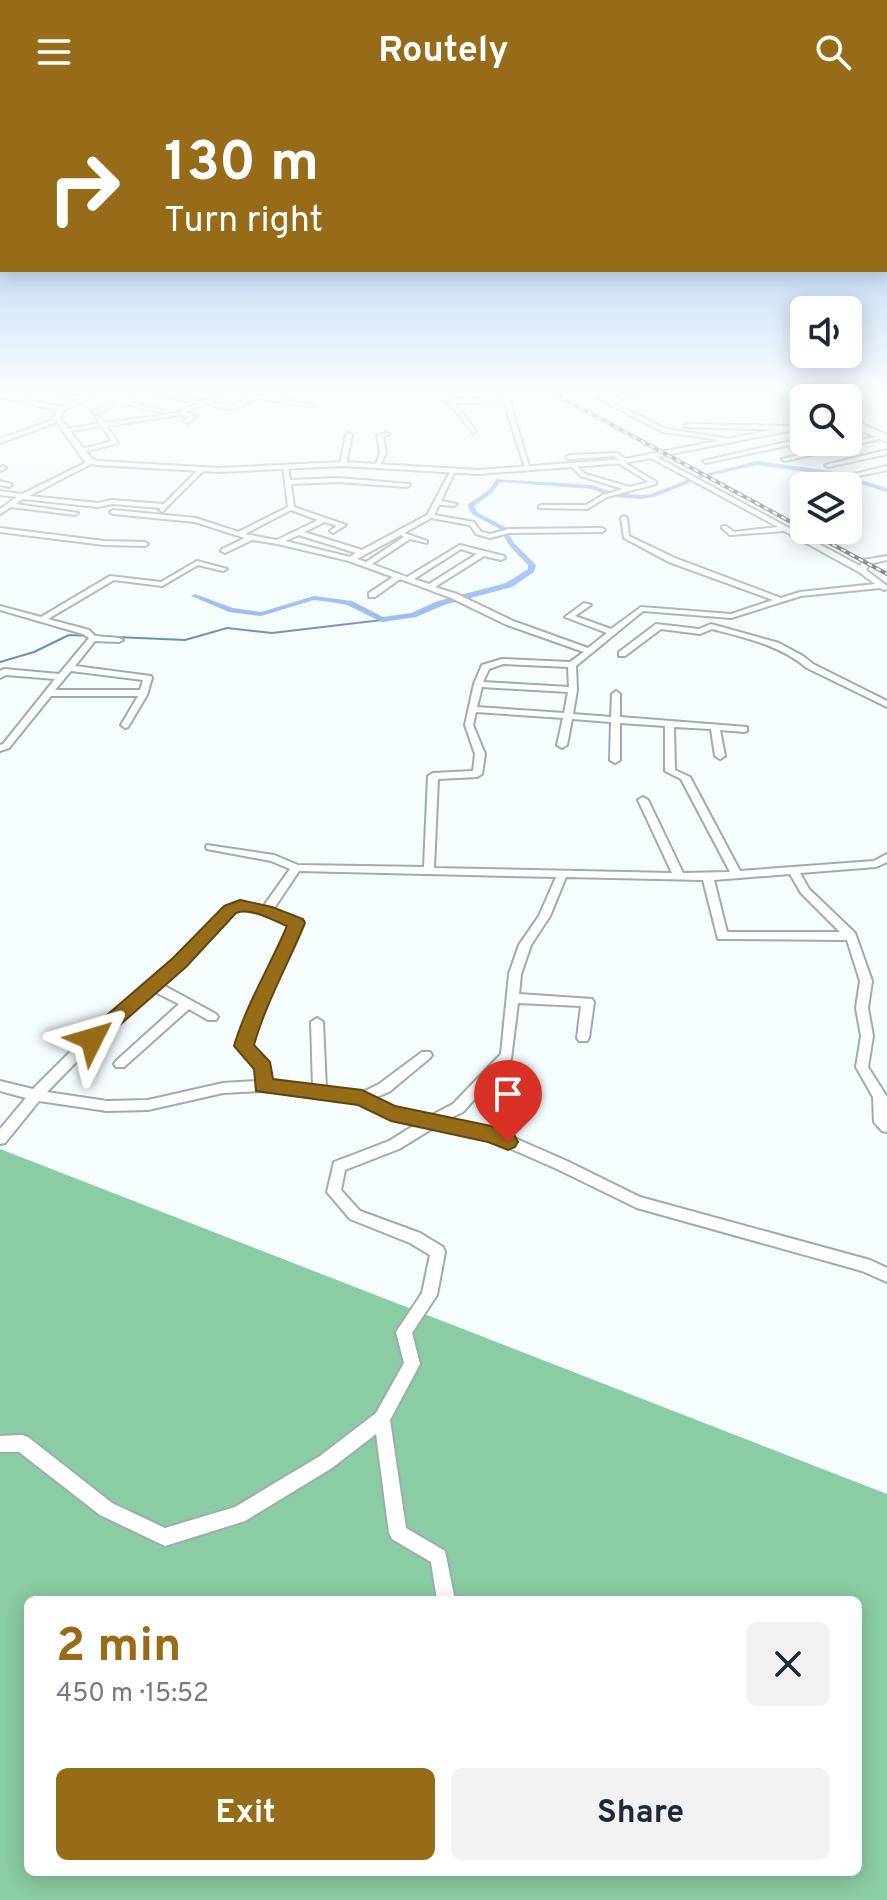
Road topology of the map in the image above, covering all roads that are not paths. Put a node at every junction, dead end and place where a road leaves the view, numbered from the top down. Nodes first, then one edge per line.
1 (61, 477) edge
2 (194, 477) edge
3 (286, 477) edge
4 (359, 477) edge
5 (451, 477) edge
6 (589, 477) edge
7 (645, 477) edge
8 (687, 477) edge
9 (356, 481) junction
10 (287, 482) junction
11 (0, 483) edge
12 (9, 485) dead end
13 (407, 485) dead end
14 (631, 490) junction
15 (0, 493) edge
16 (22, 496) junction
17 (437, 503) junction
18 (454, 504) dead end
19 (10, 505) junction
20 (166, 506) junction
21 (541, 507) dead end
22 (291, 508) junction
23 (0, 512) edge
24 (113, 512) dead end
25 (75, 513) dead end
26 (157, 515) junction
27 (430, 516) junction
28 (624, 518) dead end
29 (324, 520) junction
30 (724, 527) dead end
31 (782, 529) junction
32 (0, 530) edge
33 (602, 530) dead end
34 (333, 531) dead end
35 (300, 533) junction
36 (239, 534) junction
37 (397, 534) junction
38 (410, 536) junction
39 (251, 538) junction
40 (278, 542) junction
41 (425, 542) dead end
42 (145, 544) dead end
43 (225, 551) dead end
44 (363, 553) junction
45 (483, 553) junction
46 (501, 558) dead end
47 (887, 558) edge
48 (351, 559) junction
49 (366, 565) junction
50 (223, 569) dead end
51 (862, 570) junction
52 (398, 577) junction
53 (407, 580) junction
54 (430, 587) junction
55 (884, 588) edge
56 (372, 595) dead end
57 (780, 600) junction
58 (587, 605) dead end
59 (0, 608) edge
60 (41, 620) junction
61 (612, 632) junction
62 (90, 635) junction
63 (119, 640) dead end
64 (587, 650) junction
65 (622, 654) dead end
66 (572, 665) junction
67 (68, 668) junction
68 (0, 675) edge
69 (61, 677) junction
70 (478, 684) junction
71 (573, 690) junction
72 (48, 693) junction
73 (143, 693) junction
74 (616, 694) dead end
75 (887, 704) edge
76 (472, 709) junction
77 (567, 716) junction
78 (616, 720) junction
79 (669, 724) junction
80 (125, 725) dead end
81 (715, 727) junction
82 (744, 729) dead end
83 (562, 745) dead end
84 (0, 748) edge
85 (720, 756) dead end
86 (615, 760) dead end
87 (643, 800) dead end
88 (211, 847) dead end
89 (887, 857) edge
90 (876, 864) junction
91 (296, 868) junction
92 (429, 871) junction
93 (793, 871) junction
94 (887, 871) edge
95 (562, 875) junction
96 (737, 875) junction
97 (679, 876) junction
98 (708, 877) junction
99 (266, 911) junction
100 (851, 936) junction
101 (154, 986) junction
102 (514, 998) junction
103 (188, 1003) junction
104 (212, 1017) dead end
105 (317, 1022) dead end
106 (583, 1038) dead end
107 (426, 1055) dead end
108 (120, 1064) dead end
109 (0, 1086) edge
110 (263, 1086) junction
111 (319, 1093) junction
112 (36, 1095) junction
113 (362, 1098) junction
114 (433, 1121) junction
115 (887, 1127) edge
116 (0, 1139) edge
117 (887, 1275) edge
118 (382, 1419) junction
119 (0, 1444) edge
120 (445, 1596) edge

1 - 16 street
2 - 20 street
3 - 10 street
4 - 9 street
5 - 17 street
6 - 14 street
7 - 14 street
8 - 31 street
9 - 10 street
9 - 13 street
10 - 22 street
11 - 12 street
14 - 21 street
15 - 16 street
16 - 19 street
16 - 20 street
17 - 18 street
17 - 27 street
19 - 23 street
19 - 25 street
20 - 26 street
22 - 29 street
22 - 36 street
24 - 26 street
26 - 36 street
27 - 33 street
27 - 37 street
28 - 57 street
29 - 34 street
29 - 35 street
30 - 31 street
31 - 51 street
32 - 42 street
35 - 40 street
35 - 44 street
36 - 39 street
37 - 38 street
37 - 44 street
38 - 41 street
38 - 49 street
39 - 40 street
39 - 43 street
40 - 48 street
44 - 48 street
45 - 46 street
45 - 53 street
45 - 54 street
47 - 51 street
48 - 49 street
49 - 52 street
50 - 60 street
51 - 55 street
52 - 53 street
52 - 56 street
53 - 54 street
54 - 64 street
55 - 57 street
57 - 61 street
58 - 61 street
59 - 60 street
60 - 62 street
61 - 64 street
62 - 63 street
62 - 67 street
64 - 66 street
65 - 75 street
66 - 70 street
66 - 71 street
67 - 69 street
67 - 73 street
68 - 69 street
69 - 72 street
70 - 71 street
70 - 76 street
71 - 77 street
72 - 73 street
72 - 84 street
73 - 80 street
74 - 78 street
76 - 77 street
76 - 92 street
77 - 78 street
77 - 83 street
78 - 79 street
78 - 86 street
79 - 81 street
79 - 96 street
81 - 82 street
81 - 85 street
87 - 97 street
88 - 91 street
89 - 90 street
90 - 93 street
90 - 94 street
91 - 92 street
91 - 99 street
92 - 95 street
93 - 96 street
93 - 100 street
95 - 97 street
95 - 102 street
96 - 98 street
97 - 98 street
98 - 100 street
99 - 101 street
99 - 110 street
100 - 115 street
101 - 103 street
101 - 112 street
102 - 106 street
102 - 114 street
103 - 104 street
103 - 108 street
105 - 111 street
107 - 113 street
109 - 112 street
110 - 111 street
110 - 112 street
111 - 113 street
112 - 116 street
113 - 114 street
114 - 117 street
114 - 118 street
118 - 119 street
118 - 120 street

